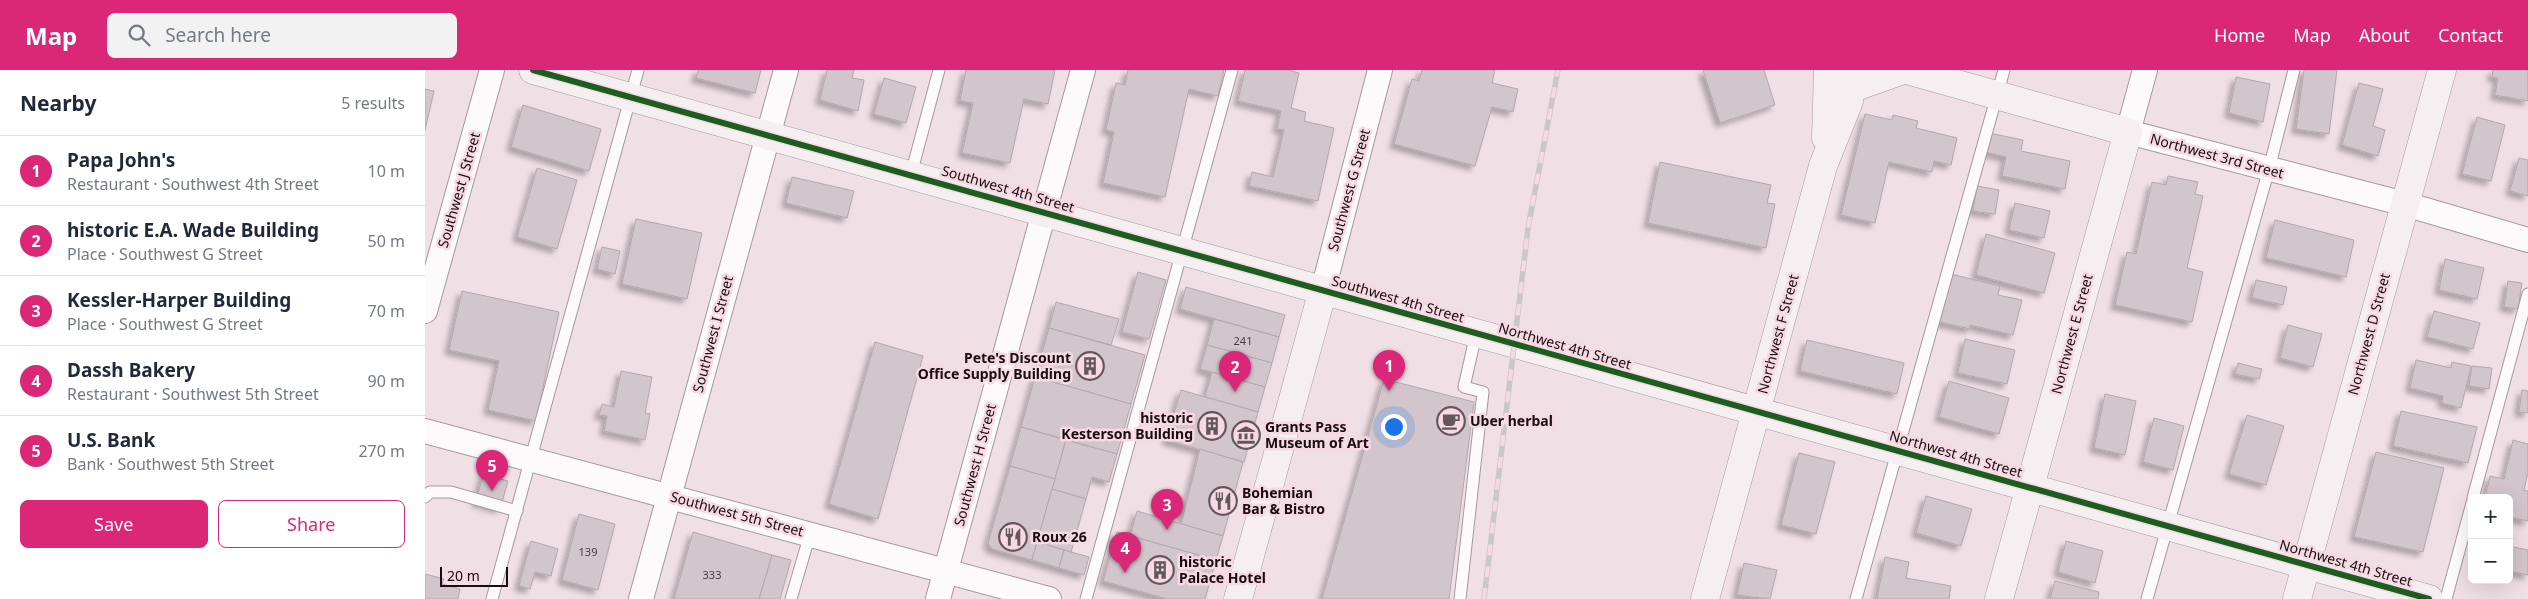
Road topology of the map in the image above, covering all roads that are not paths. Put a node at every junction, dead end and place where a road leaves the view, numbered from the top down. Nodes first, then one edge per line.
1 (492, 70) edge
2 (533, 70) edge
3 (639, 70) edge
4 (786, 70) edge
5 (939, 70) edge
6 (1083, 70) edge
7 (1232, 70) edge
8 (1380, 70) edge
9 (1828, 70) edge
10 (1903, 70) edge
11 (1907, 70) edge
12 (2145, 70) edge
13 (2294, 70) edge
14 (2442, 70) edge
15 (1853, 79) edge
16 (2001, 82) edge
17 (631, 96) junction
18 (2128, 132) junction
19 (768, 135) junction
20 (1823, 166) junction
21 (2269, 169) junction
22 (911, 174) junction
23 (2405, 204) junction
24 (1045, 212) junction
25 (2528, 240) edge
26 (1182, 250) junction
27 (1323, 290) junction
28 (2528, 294) edge
29 (425, 311) edge
30 (1476, 334) junction
31 (1757, 411) junction
32 (425, 431) edge
33 (1898, 450) junction
34 (531, 460) junction
35 (2030, 487) junction
36 (2474, 494) edge
37 (670, 495) junction
38 (425, 497) edge
39 (517, 511) junction
40 (2468, 518) edge
41 (2167, 526) junction
42 (810, 534) junction
43 (2306, 564) junction
44 (946, 571) junction
45 (492, 599) edge
46 (641, 599) edge
47 (791, 599) edge
48 (938, 599) edge
49 (1049, 599) edge
50 (1086, 599) edge
51 (1238, 599) edge
52 (1460, 599) edge
53 (1705, 599) edge
54 (1856, 599) edge
55 (1999, 599) edge
56 (2147, 599) edge
57 (2297, 599) edge
58 (2429, 599) edge
59 (2446, 599) edge

1 - 29 street, Southwest J Street
2 - 17 street, Southwest 4th Street
3 - 17 lane
4 - 19 street, Southwest I Street
5 - 22 lane
6 - 24 street, Southwest H Street
7 - 26 lane
8 - 27 street, Southwest G Street
9 - 20 street
10 - 15 street
11 - 16 street, Northwest 3rd Street
12 - 18 street, Northwest E Street
13 - 21 lane
14 - 23 street, Northwest D Street
15 - 20 street, Northwest F Street
16 - 18 street, Northwest 3rd Street
16 - 33 lane
17 - 19 street, Southwest 4th Street
17 - 34 lane
18 - 21 street, Northwest 3rd Street
18 - 35 street, Northwest E Street
19 - 22 street, Southwest 4th Street
19 - 37 street, Southwest I Street
20 - 31 street, Northwest F Street
21 - 23 street, Northwest 3rd Street
21 - 41 lane
22 - 24 street, Southwest 4th Street
23 - 25 street, Northwest 3rd Street
23 - 43 street, Northwest D Street
24 - 26 street, Southwest 4th Street
24 - 44 street, Southwest H Street
26 - 27 street, Southwest 4th Street
26 - 50 lane
27 - 30 street, Southwest 4th Street
27 - 51 street, Southwest G Street
28 - 36 lane
30 - 31 street, Northwest 4th Street
30 - 52 lane
31 - 33 street, Northwest 4th Street
31 - 53 street, Northwest F Street
32 - 34 street, Southwest 5th Street
33 - 35 street, Northwest 4th Street
33 - 54 lane
34 - 37 street, Southwest 5th Street
34 - 39 lane
35 - 41 street, Northwest 4th Street
35 - 55 street, Northwest E Street
37 - 42 street, Southwest 5th Street
37 - 46 street, Southwest I Street
38 - 39 lane
39 - 45 lane
40 - 59 lane
41 - 43 street, Northwest 4th Street
41 - 56 lane
42 - 44 street, Southwest 5th Street
42 - 47 lane
43 - 57 street, Northwest D Street
43 - 58 street, Northwest 4th Street
44 - 48 street, Southwest H Street
44 - 49 street, Southwest 5th Street

